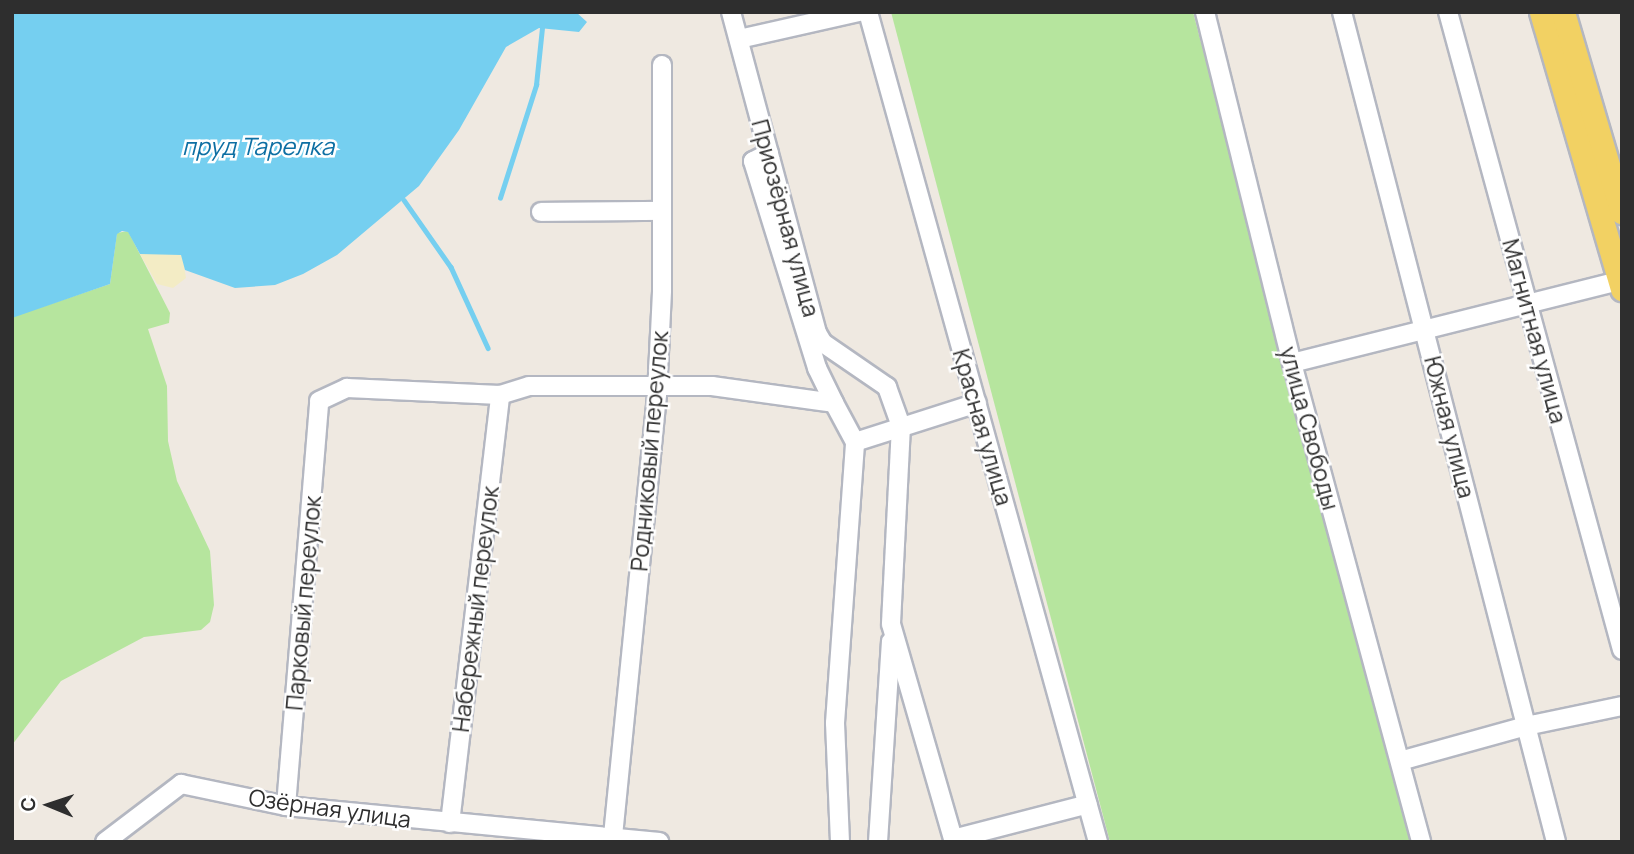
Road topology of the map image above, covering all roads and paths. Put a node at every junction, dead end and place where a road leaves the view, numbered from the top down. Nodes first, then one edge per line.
1 (731, 12) edge
2 (859, 12) edge
3 (868, 12) edge
4 (1205, 12) edge
5 (1342, 12) edge
6 (1448, 12) edge
7 (1541, 12) edge
8 (1563, 12) edge
9 (738, 39) junction
10 (662, 65) dead end
11 (769, 153) junction
12 (1620, 202) edge
13 (662, 211) junction
14 (541, 212) dead end
15 (1621, 285) edge
16 (1527, 304) junction
17 (1426, 330) junction
18 (1292, 363) junction
19 (658, 384) junction
20 (500, 394) junction
21 (834, 403) junction
22 (977, 403) junction
23 (901, 426) junction
24 (855, 442) junction
25 (891, 624) junction
26 (1622, 650) edge
27 (1622, 706) edge
28 (1525, 726) junction
29 (1399, 761) junction
30 (1088, 804) junction
31 (286, 806) junction
32 (450, 823) junction
33 (612, 836) junction
34 (954, 840) edge
35 (105, 842) edge
36 (659, 842) edge
37 (840, 842) edge
38 (878, 842) edge
39 (1098, 842) edge
40 (1421, 842) edge
41 (1556, 842) edge

1 - 9 street, Приозёрная улица
2 - 9 street
3 - 22 street, Красная улица
4 - 18 street, улица Свободы
5 - 17 street, Южная улица
6 - 16 street, Магнитная улица
7 - 15 main road
8 - 12 main road
9 - 11 street, Приозёрная улица
10 - 13 street, Родниковый переулок
11 - 21 street
11 - 23 street, Приозёрная улица
13 - 14 street
13 - 19 street, Родниковый переулок
15 - 16 street
16 - 17 street
16 - 26 street, Магнитная улица
17 - 18 street
17 - 28 street, Южная улица
18 - 29 street, улица Свободы
19 - 20 street
19 - 21 street
19 - 33 street, Родниковый переулок
20 - 31 street, Парковый переулок
20 - 32 street, Набережный переулок
21 - 24 street
22 - 23 street
22 - 30 street, Красная улица
23 - 24 street
23 - 25 street, Приозёрная улица
24 - 37 street
25 - 34 street, Приозёрная улица
25 - 38 street
27 - 28 street
28 - 29 street
28 - 41 street, Южная улица
29 - 40 street, улица Свободы
30 - 34 street
30 - 39 street, Красная улица
31 - 32 street, Озёрная улица
31 - 35 street, Озёрная улица
32 - 33 street, Озёрная улица
33 - 36 street, Озёрная улица

